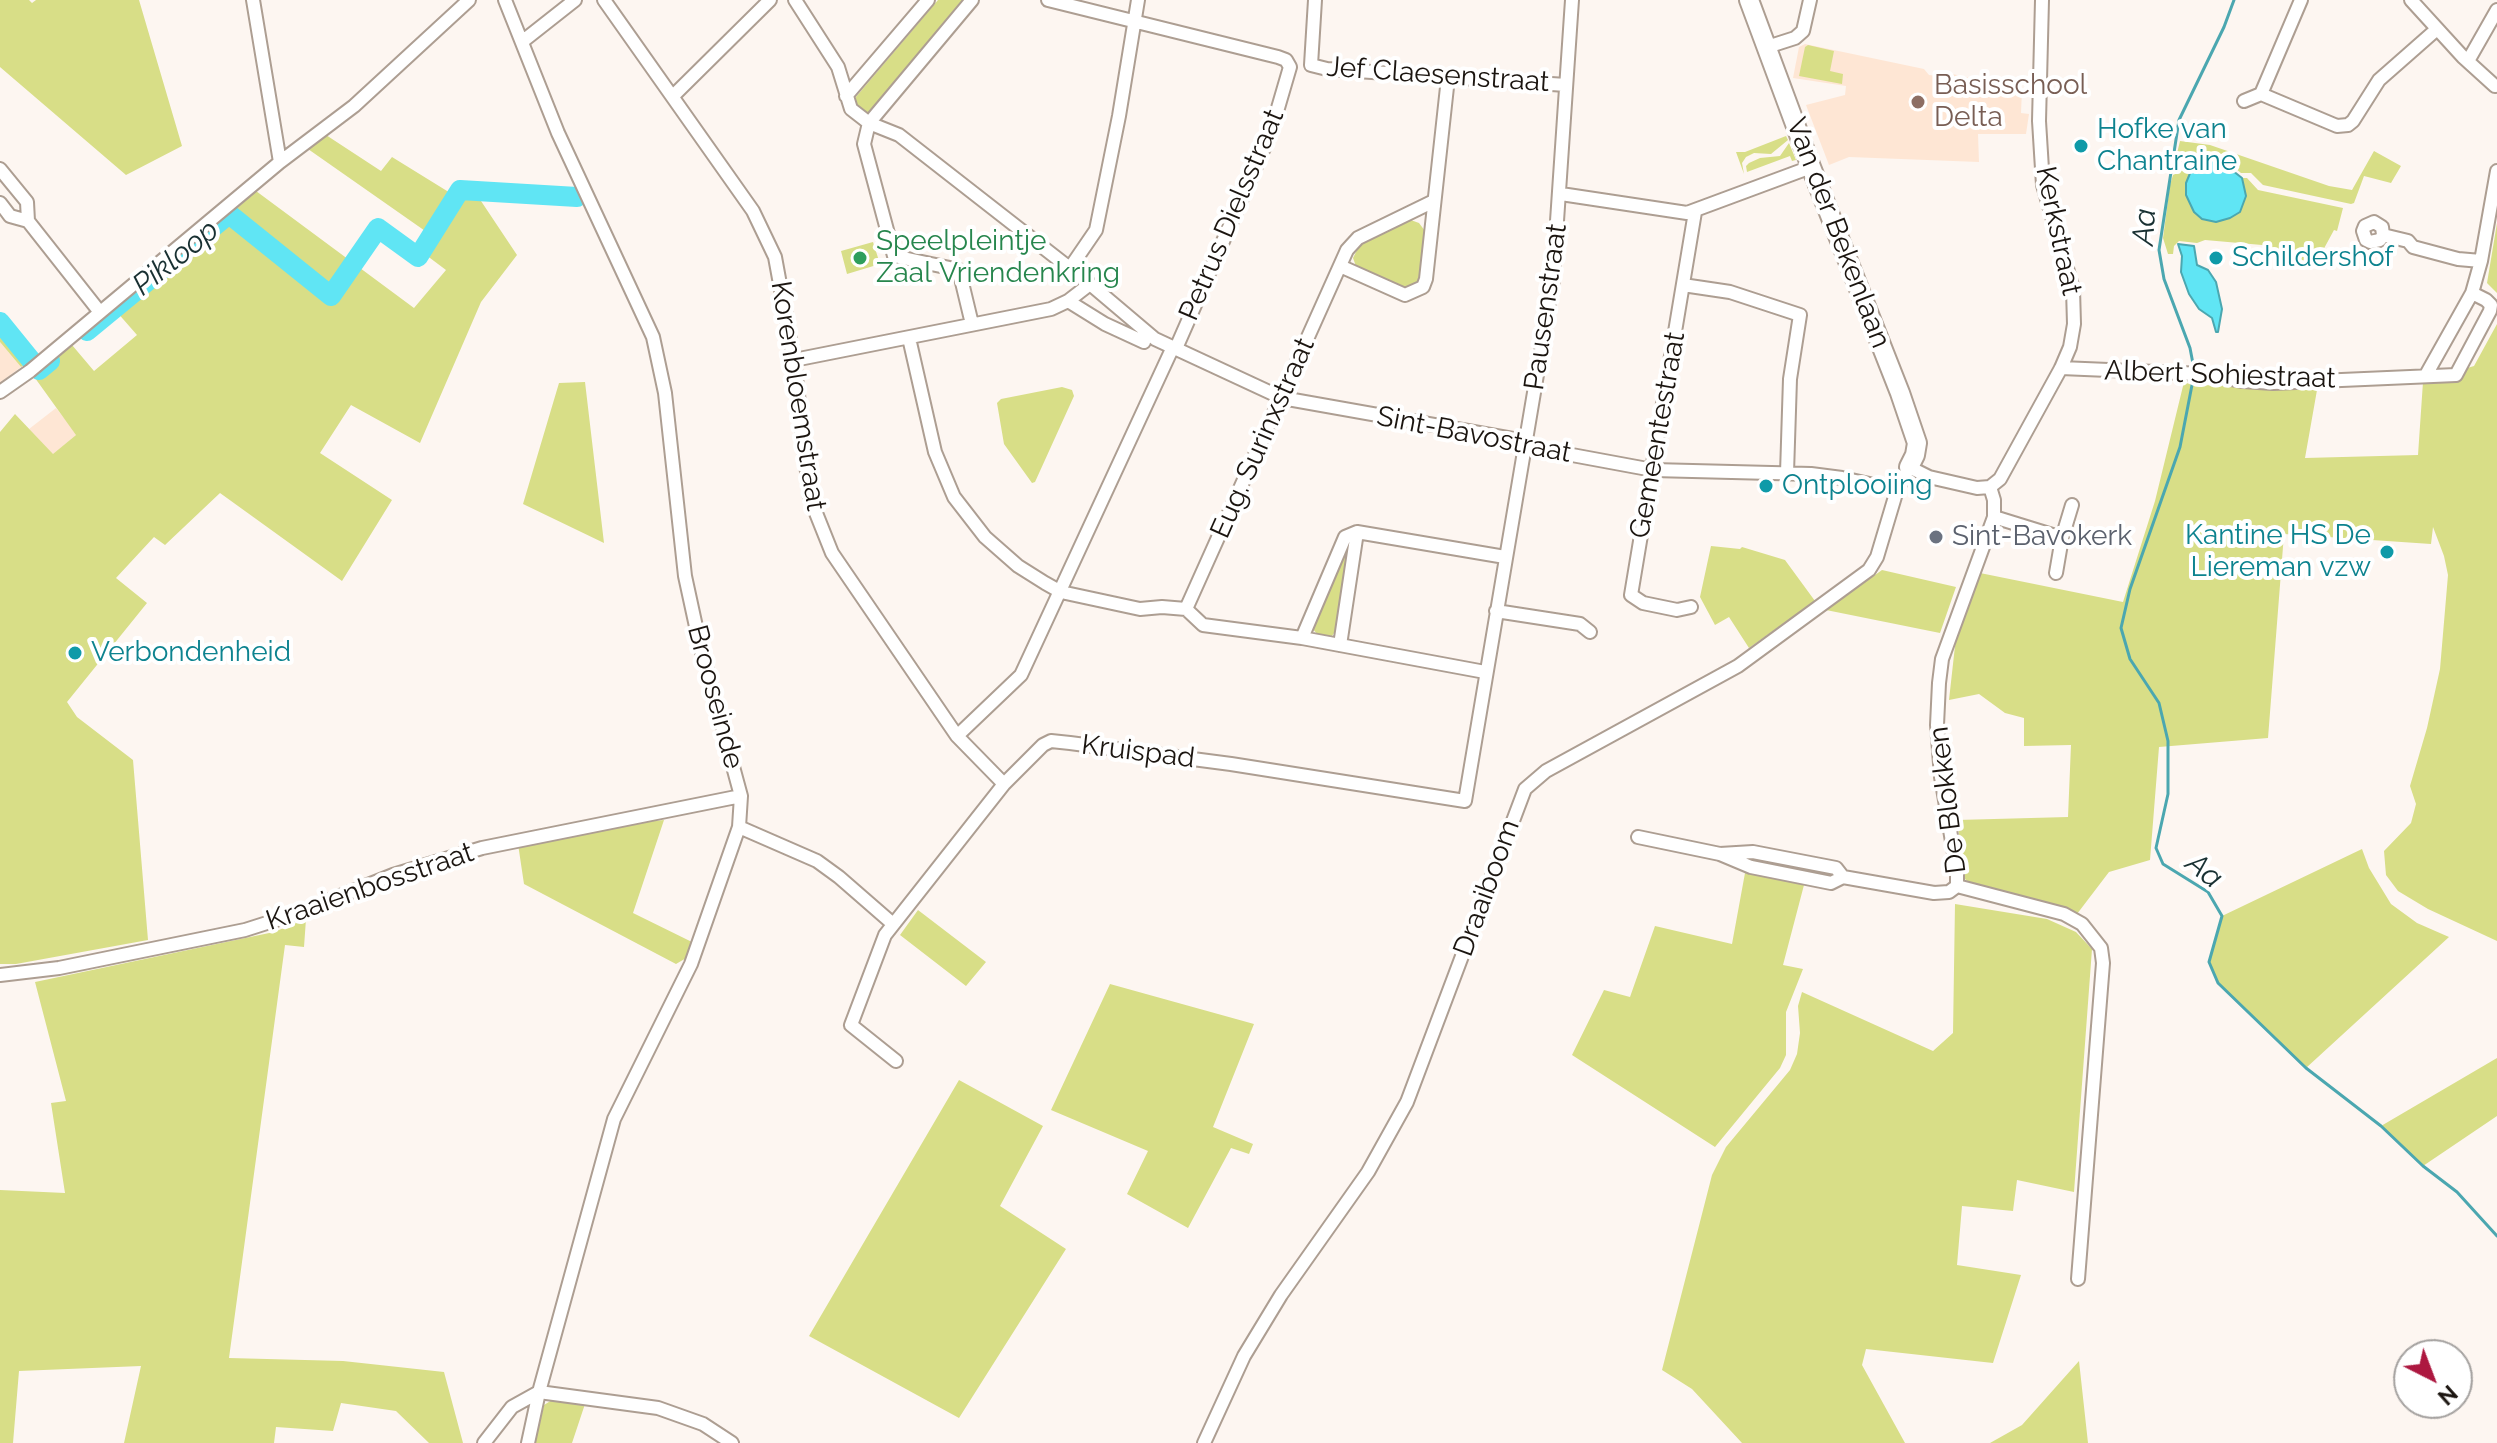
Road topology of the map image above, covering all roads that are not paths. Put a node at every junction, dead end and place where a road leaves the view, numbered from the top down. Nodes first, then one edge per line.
1 (253, 0) edge
2 (469, 0) edge
3 (505, 0) edge
4 (575, 0) edge
5 (604, 0) edge
6 (770, 0) edge
7 (795, 0) edge
8 (928, 0) edge
9 (972, 0) edge
10 (1048, 0) edge
11 (1138, 0) edge
12 (1315, 0) edge
13 (1572, 0) edge
14 (1749, 0) edge
15 (1810, 0) edge
16 (2042, 0) edge
17 (2301, 0) edge
18 (2411, 0) edge
19 (2497, 10) edge
20 (1134, 21) junction
21 (2437, 29) junction
22 (523, 41) junction
23 (1767, 47) junction
24 (2468, 61) junction
25 (1448, 78) junction
26 (1287, 79) joint
27 (1566, 85) junction
28 (2496, 90) edge
29 (2261, 94) junction
30 (673, 96) junction
31 (846, 96) junction
32 (2244, 101) dead end
33 (869, 123) junction
34 (280, 162) junction
35 (1811, 167) junction
36 (0, 169) edge
37 (2497, 171) edge
38 (1561, 194) junction
39 (1434, 201) junction
40 (0, 203) edge
41 (1695, 212) junction
42 (28, 221) junction
43 (2383, 235) dead end
44 (2481, 261) junction
45 (1340, 266) junction
46 (1070, 268) junction
47 (1090, 284) junction
48 (1683, 285) junction
49 (2472, 293) junction
50 (1068, 301) junction
51 (99, 311) junction
52 (972, 324) junction
53 (909, 338) junction
54 (1144, 342) dead end
55 (1172, 349) junction
56 (794, 360) junction
57 (2061, 368) junction
58 (2426, 375) junction
59 (0, 392) edge
60 (1282, 398) junction
61 (1526, 445) junction
62 (1909, 467) junction
63 (1653, 470) junction
64 (1787, 473) junction
65 (1990, 487) junction
66 (1897, 490) junction
67 (2072, 505) dead end
68 (1994, 517) junction
69 (1357, 532) junction
70 (2062, 538) junction
71 (1505, 557) junction
72 (2056, 573) dead end
73 (1061, 592) junction
74 (1691, 607) dead end
75 (1186, 609) junction
76 (1496, 611) junction
77 (1590, 632) dead end
78 (1302, 638) junction
79 (1340, 645) junction
80 (1485, 672) junction
81 (957, 736) junction
82 (1004, 784) junction
83 (741, 796) junction
84 (1465, 801) joint
85 (739, 827) junction
86 (1638, 837) dead end
87 (1957, 886) junction
88 (893, 924) junction
89 (0, 975) edge
90 (896, 1061) dead end
91 (2078, 1279) dead end
92 (539, 1392) junction
93 (484, 1443) edge
94 (528, 1443) edge
95 (732, 1443) edge
96 (1204, 1443) edge

1 - 34 street
2 - 34 street
3 - 22 street, Brooseinde
4 - 22 street
5 - 30 street, Korenbloemstraat
6 - 30 street
7 - 31 street
8 - 31 street
9 - 33 street
10 - 20 street, Jef Claesenstraat
11 - 20 street
12 - 25 street, Jef Claesenstraat
13 - 27 street, Pausenstraat
14 - 23 street, Van der Bekenlaan
15 - 23 street
16 - 57 street, Kerkstraat
17 - 29 street
18 - 21 street
19 - 24 street
20 - 26 street, Jef Claesenstraat
20 - 46 street
21 - 24 street
21 - 29 street
22 - 83 street, Brooseinde
23 - 35 street, Van der Bekenlaan
24 - 28 street
25 - 27 street, Jef Claesenstraat
25 - 39 street
26 - 55 street, Petrus Dielsstraat
27 - 38 street, Pausenstraat
29 - 32 street
30 - 56 street, Korenbloemstraat
31 - 33 street
33 - 46 street, Sint-Bavostraat
33 - 52 street
34 - 51 street
35 - 41 street
35 - 62 street, Van der Bekenlaan
36 - 42 street
37 - 44 street
38 - 41 street
38 - 61 street, Pausenstraat
39 - 45 street, Eug. Surinxstraat
39 - 45 street
40 - 42 street
41 - 48 street, Gemeentestraat
42 - 51 street
43 - 44 street
44 - 49 street
45 - 60 street, Eug. Surinxstraat
46 - 47 street, Sint-Bavostraat
47 - 50 street
47 - 55 street, Sint-Bavostraat
48 - 63 street, Gemeentestraat
48 - 64 street
49 - 58 street
49 - 58 street, Albert Sohiestraat
50 - 52 street
50 - 54 street
51 - 59 street
52 - 53 street
53 - 56 street
53 - 73 street
55 - 60 street, Sint-Bavostraat
55 - 73 street, Petrus Dielsstraat
56 - 81 street, Korenbloemstraat
57 - 58 street, Albert Sohiestraat
57 - 65 street, Kerkstraat
60 - 61 street, Sint-Bavostraat
60 - 75 street, Eug. Surinxstraat
61 - 63 street, Sint-Bavostraat
61 - 71 street, Pausenstraat
62 - 65 street
62 - 66 street, Draaiboom
63 - 64 street, Sint-Bavostraat
63 - 74 street, Gemeentestraat
64 - 66 street, Sint-Bavostraat
65 - 68 street
66 - 96 street, Draaiboom
67 - 70 street
68 - 70 street
68 - 87 street, De Blokken
69 - 71 street
69 - 78 street
69 - 79 street
70 - 72 street
71 - 76 street, Pausenstraat
73 - 75 street
73 - 81 street, Petrus Dielsstraat
75 - 78 street
76 - 77 street
76 - 80 street, Pausenstraat
78 - 79 street
79 - 80 street
80 - 84 street, Pausenstraat
81 - 82 street, Korenbloemstraat
82 - 84 street, Kruispad
82 - 88 street, Kruispad
83 - 85 street, Brooseinde
83 - 89 street, Kraaienbosstraat
85 - 88 street
85 - 92 street, Brooseinde
86 - 87 street
87 - 91 street, De Blokken
88 - 90 street, Kruispad
92 - 93 street
92 - 94 street, Brooseinde
92 - 95 street

